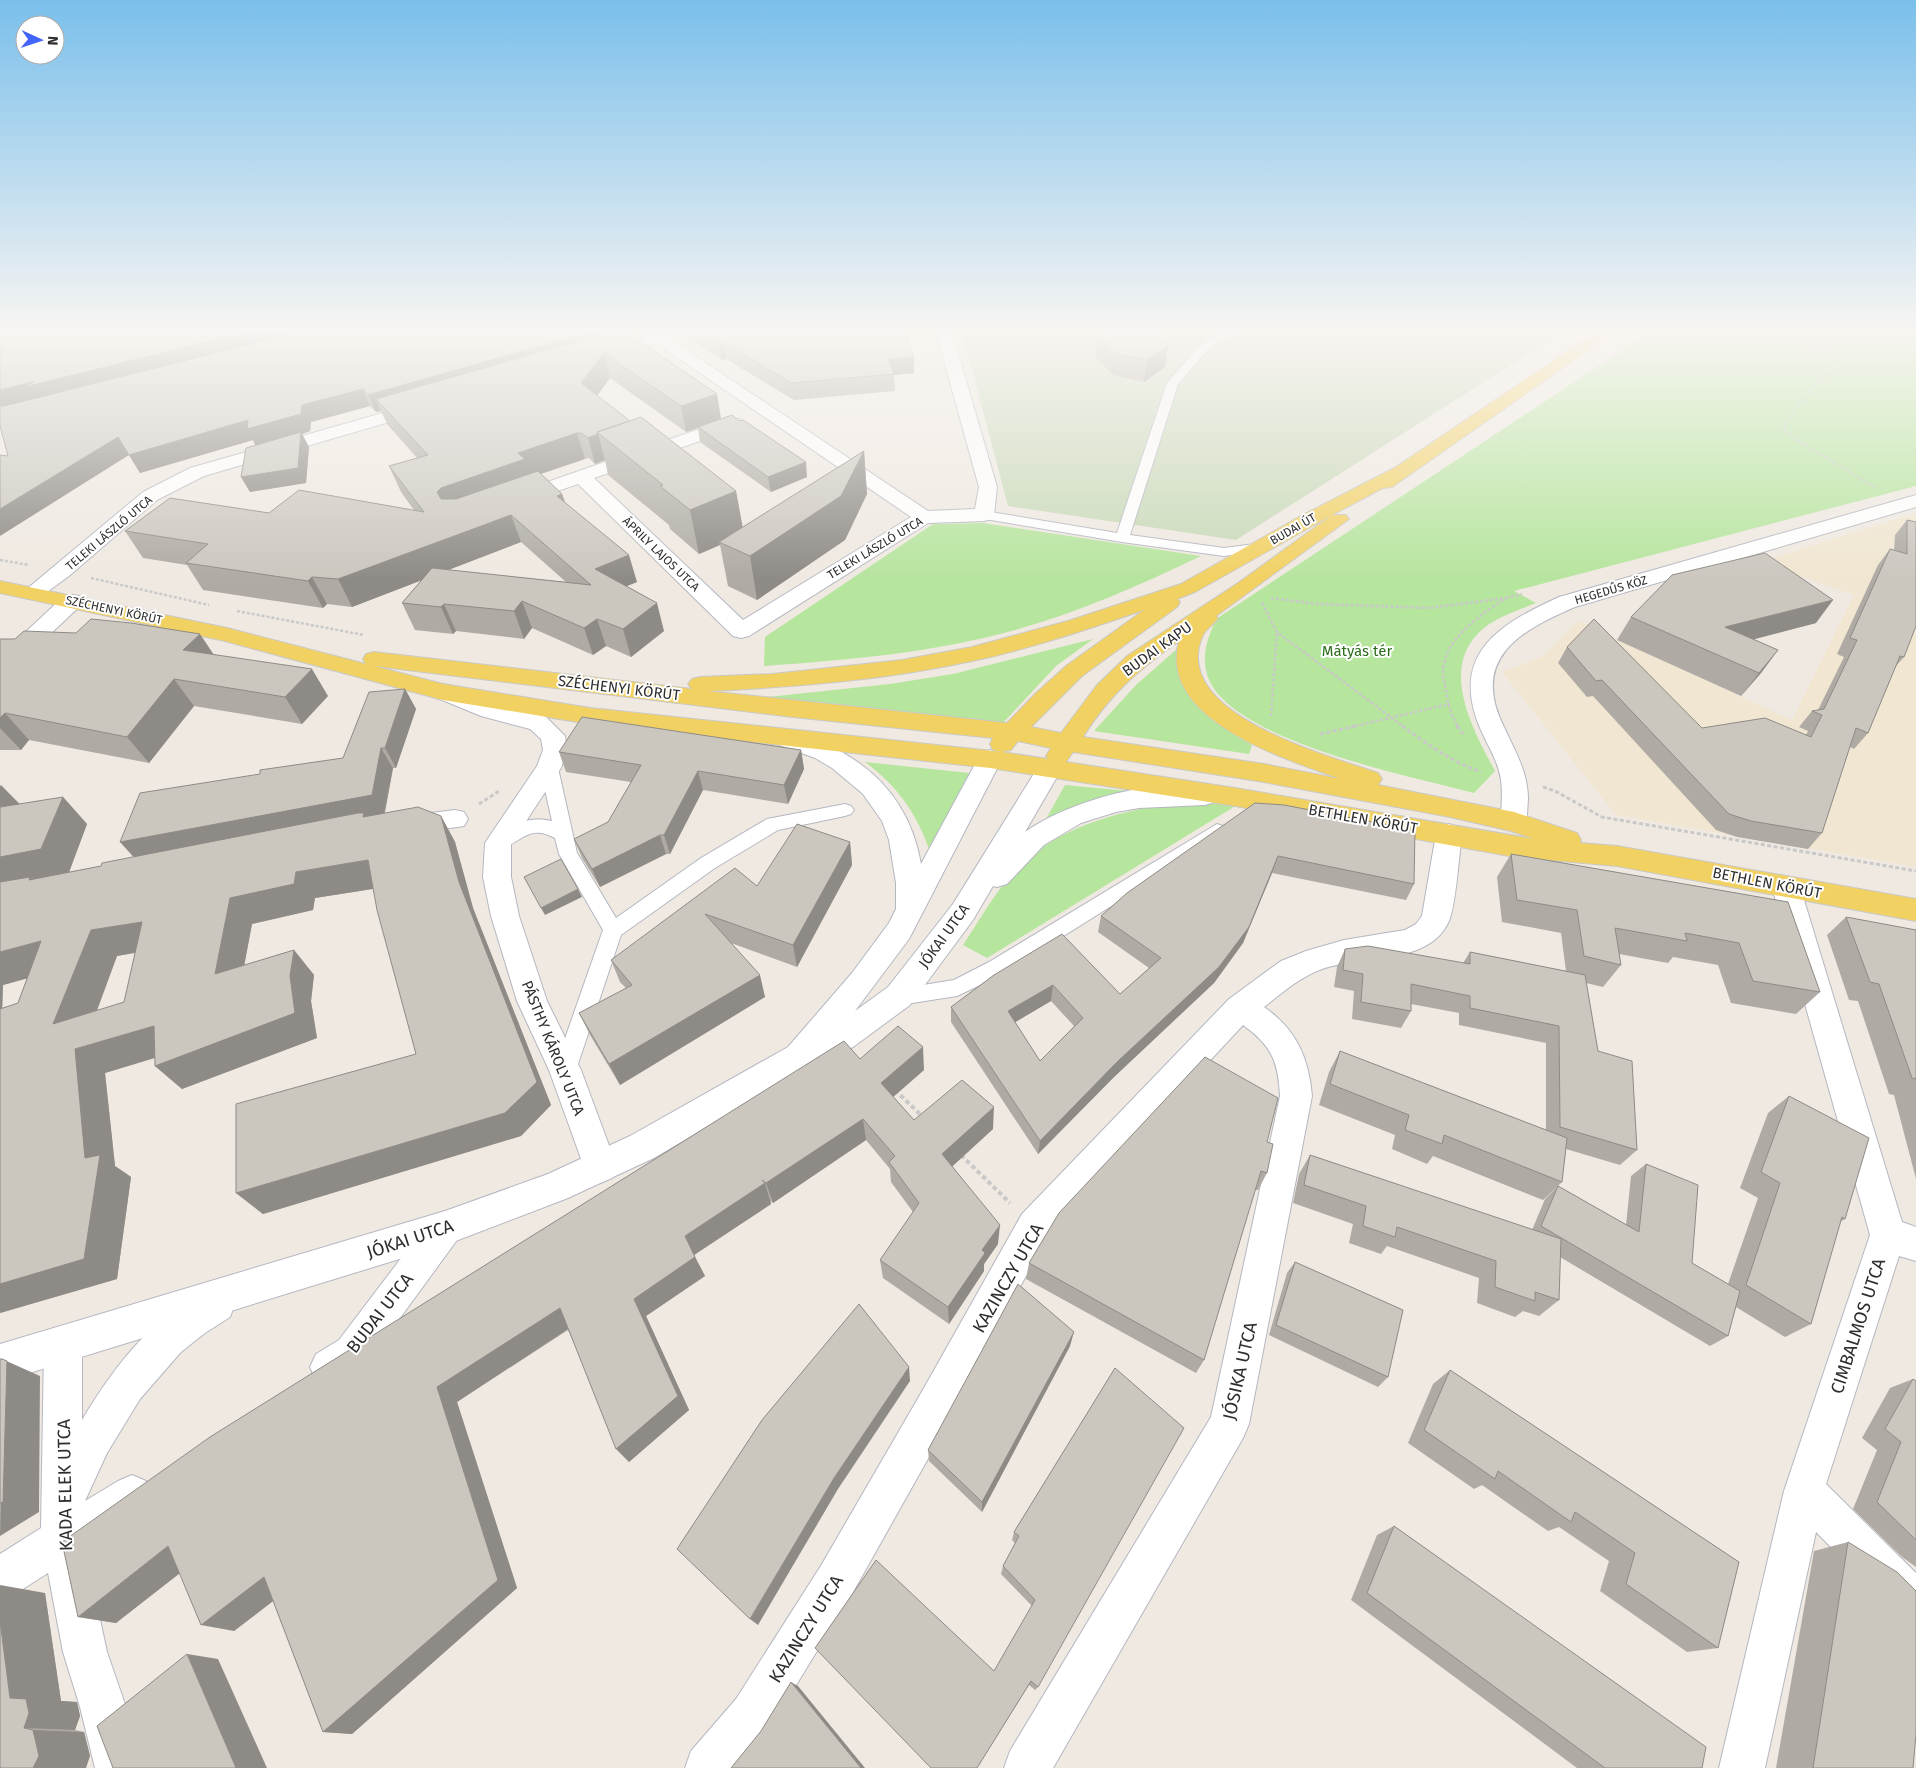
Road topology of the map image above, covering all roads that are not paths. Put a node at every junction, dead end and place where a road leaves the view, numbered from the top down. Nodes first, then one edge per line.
1 (394, 415) edge
2 (759, 415) edge
3 (770, 415) edge
4 (967, 415) edge
5 (1163, 415) edge
6 (1485, 415) edge
7 (1400, 472) junction
8 (582, 477) junction
9 (1910, 503) edge
10 (503, 504) edge
11 (984, 515) junction
12 (924, 517) junction
13 (1122, 538) junction
14 (1263, 547) junction
15 (0, 587) edge
16 (1188, 588) junction
17 (33, 593) junction
18 (72, 601) junction
19 (1216, 607) junction
20 (741, 631) joint
21 (227, 635) junction
22 (0, 669) edge
23 (621, 688) junction
24 (443, 692) junction
25 (1012, 732) junction
26 (774, 735) junction
27 (1066, 742) junction
28 (990, 759) junction
29 (550, 768) junction
30 (1049, 770) junction
31 (1235, 797) junction
32 (845, 810) dead end
33 (455, 819) dead end
34 (1450, 821) junction
35 (1514, 822) junction
36 (383, 827) edge
37 (1217, 831) edge
38 (564, 834) junction
39 (498, 844) junction
40 (1617, 856) junction
41 (1786, 887) junction
42 (1916, 910) edge
43 (910, 911) junction
44 (963, 912) junction
45 (613, 930) junction
46 (898, 996) junction
47 (1240, 1008) junction
48 (796, 1058) junction
49 (565, 1070) junction
50 (600, 1167) junction
51 (445, 1228) junction
52 (1902, 1240) edge
53 (245, 1290) junction
54 (63, 1346) junction
55 (0, 1363) edge
56 (302, 1385) edge
57 (162, 1476) edge
58 (1804, 1491) junction
59 (62, 1522) junction
60 (0, 1579) edge
61 (1916, 1603) edge
62 (118, 1768) edge
63 (708, 1768) edge
64 (1027, 1768) edge
65 (1742, 1768) edge

1 - 17 street, TELEKI LÁSZLÓ UTCA
2 - 8 street
3 - 12 street
4 - 11 street
5 - 13 lane
6 - 7 main road, BUDAI ÚT
7 - 14 main road, BUDAI ÚT
7 - 19 main road, BUDAI ÚT
8 - 10 street
8 - 20 street, ÁPRILY LAJOS UTCA
9 - 35 street, HEGEDŰS KÖZ
11 - 12 street, TELEKI LÁSZLÓ UTCA
11 - 13 lane
12 - 20 street, TELEKI LÁSZLÓ UTCA
13 - 14 lane
14 - 16 main road, BUDAI ÚT
15 - 17 main road, SZÉCHENYI KÖRÚT
16 - 23 main road
16 - 25 main road
17 - 18 main road, SZÉCHENYI KÖRÚT
18 - 21 main road, SZÉCHENYI KÖRÚT
18 - 22 street
19 - 27 main road, BUDAI KAPU
19 - 34 main road
21 - 23 main road, SZÉCHENYI KÖRÚT
21 - 24 main road, SZÉCHENYI KÖRÚT
23 - 25 main road, SZÉCHENYI KÖRÚT
24 - 26 main road, SZÉCHENYI KÖRÚT
24 - 29 street
25 - 27 main road
25 - 28 main road
26 - 28 main road, SZÉCHENYI KÖRÚT
26 - 43 street
27 - 30 main road, BUDAI KAPU
27 - 34 main road, BETHLEN KÖRÚT
28 - 30 main road
28 - 43 street, JÓKAI UTCA
29 - 38 lane
29 - 39 street
30 - 31 main road, BETHLEN KÖRÚT
30 - 44 street, JÓKAI UTCA
31 - 34 main road, BETHLEN KÖRÚT
31 - 44 street
32 - 45 lane
33 - 36 street
34 - 35 main road, BETHLEN KÖRÚT
34 - 40 main road, BETHLEN KÖRÚT
34 - 47 street, KAZINCZY UTCA
35 - 40 main road, BETHLEN KÖRÚT
37 - 46 lane
38 - 39 lane
38 - 45 lane
39 - 49 street, PÁSTHY KÁROLY UTCA
40 - 41 main road, BETHLEN KÖRÚT
41 - 42 main road, BETHLEN KÖRÚT
41 - 52 street, CIMBALMOS UTCA
43 - 48 street, JÓKAI UTCA
44 - 46 street, JÓKAI UTCA
45 - 49 lane
46 - 48 street, JÓKAI UTCA
47 - 63 street, KAZINCZY UTCA
47 - 64 street, JÓSIKA UTCA
48 - 50 street, JÓKAI UTCA
49 - 50 street, PÁSTHY KÁROLY UTCA
50 - 51 street, JÓKAI UTCA
51 - 53 street, JÓKAI UTCA
51 - 56 street, BUDAI UTCA
52 - 58 street, CIMBALMOS UTCA
53 - 54 street, JÓKAI UTCA
53 - 59 street
54 - 55 street, JÓKAI UTCA
54 - 59 street, KADA ELEK UTCA
57 - 59 street
58 - 61 street
58 - 65 street, CIMBALMOS UTCA
59 - 60 street
59 - 62 street, KADA ELEK UTCA

